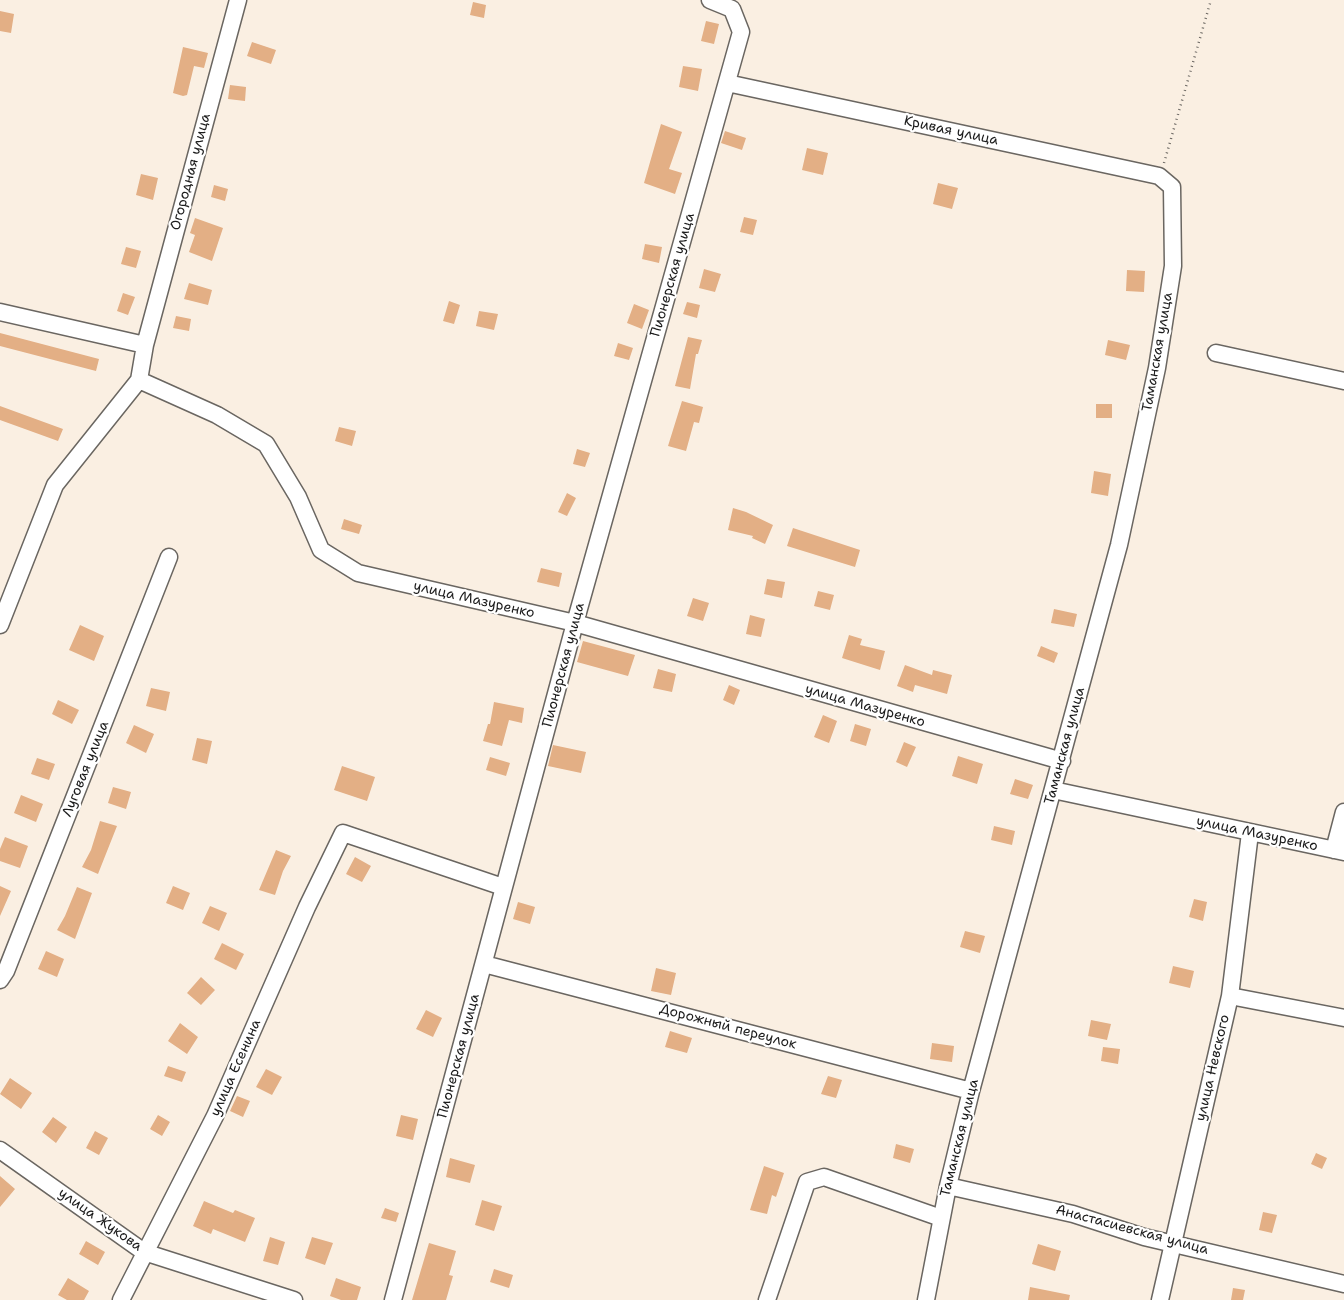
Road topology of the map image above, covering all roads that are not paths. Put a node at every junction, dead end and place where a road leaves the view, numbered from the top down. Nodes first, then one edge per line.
1 (238, 0) edge
2 (710, 0) edge
3 (727, 83) junction
4 (1172, 187) joint
5 (0, 312) edge
6 (145, 345) junction
7 (1216, 353) dead end
8 (139, 380) junction
9 (1344, 381) edge
10 (169, 558) dead end
11 (575, 623) junction
12 (0, 625) edge
13 (1062, 761) junction
14 (1054, 790) junction
15 (1344, 812) edge
16 (1250, 833) junction
17 (1339, 851) edge
18 (503, 887) junction
19 (484, 964) junction
20 (0, 980) edge
21 (1230, 996) junction
22 (1344, 1018) edge
23 (971, 1090) junction
24 (0, 1150) edge
25 (948, 1186) junction
26 (941, 1218) junction
27 (1172, 1242) junction
28 (144, 1252) junction
29 (1344, 1284) edge
30 (121, 1300) edge
31 (294, 1300) edge
32 (393, 1300) edge
33 (767, 1300) edge
34 (926, 1300) edge
35 (1160, 1300) edge

1 - 6 street, Огородная улица
2 - 3 street, Пионерская улица
3 - 4 street, Кривая улица
3 - 11 street, Пионерская улица
4 - 13 street, Таманская улица
5 - 6 street
6 - 8 street
7 - 9 street
8 - 11 street, улица Мазуренко
8 - 12 street
10 - 20 street, Луговая улица
11 - 13 street, улица Мазуренко
11 - 18 street, Пионерская улица
13 - 14 street, Таманская улица
14 - 16 street, улица Мазуренко
14 - 23 street, Таманская улица
15 - 17 street
16 - 17 street, улица Мазуренко
16 - 21 street, улица Невского
18 - 19 street, Пионерская улица
18 - 28 street, улица Есенина
19 - 23 street, Дорожный переулок
19 - 32 street, Пионерская улица
21 - 22 street
21 - 27 street, улица Невского
23 - 25 street, Таманская улица
24 - 28 street, улица Жукова
25 - 26 street, Таманская улица
25 - 27 street, Анастасиевская улица
26 - 33 street
26 - 34 street, Таманская улица
27 - 29 street, Анастасиевская улица
27 - 35 street, улица Невского
28 - 30 street, улица Есенина
28 - 31 street, улица Жукова

